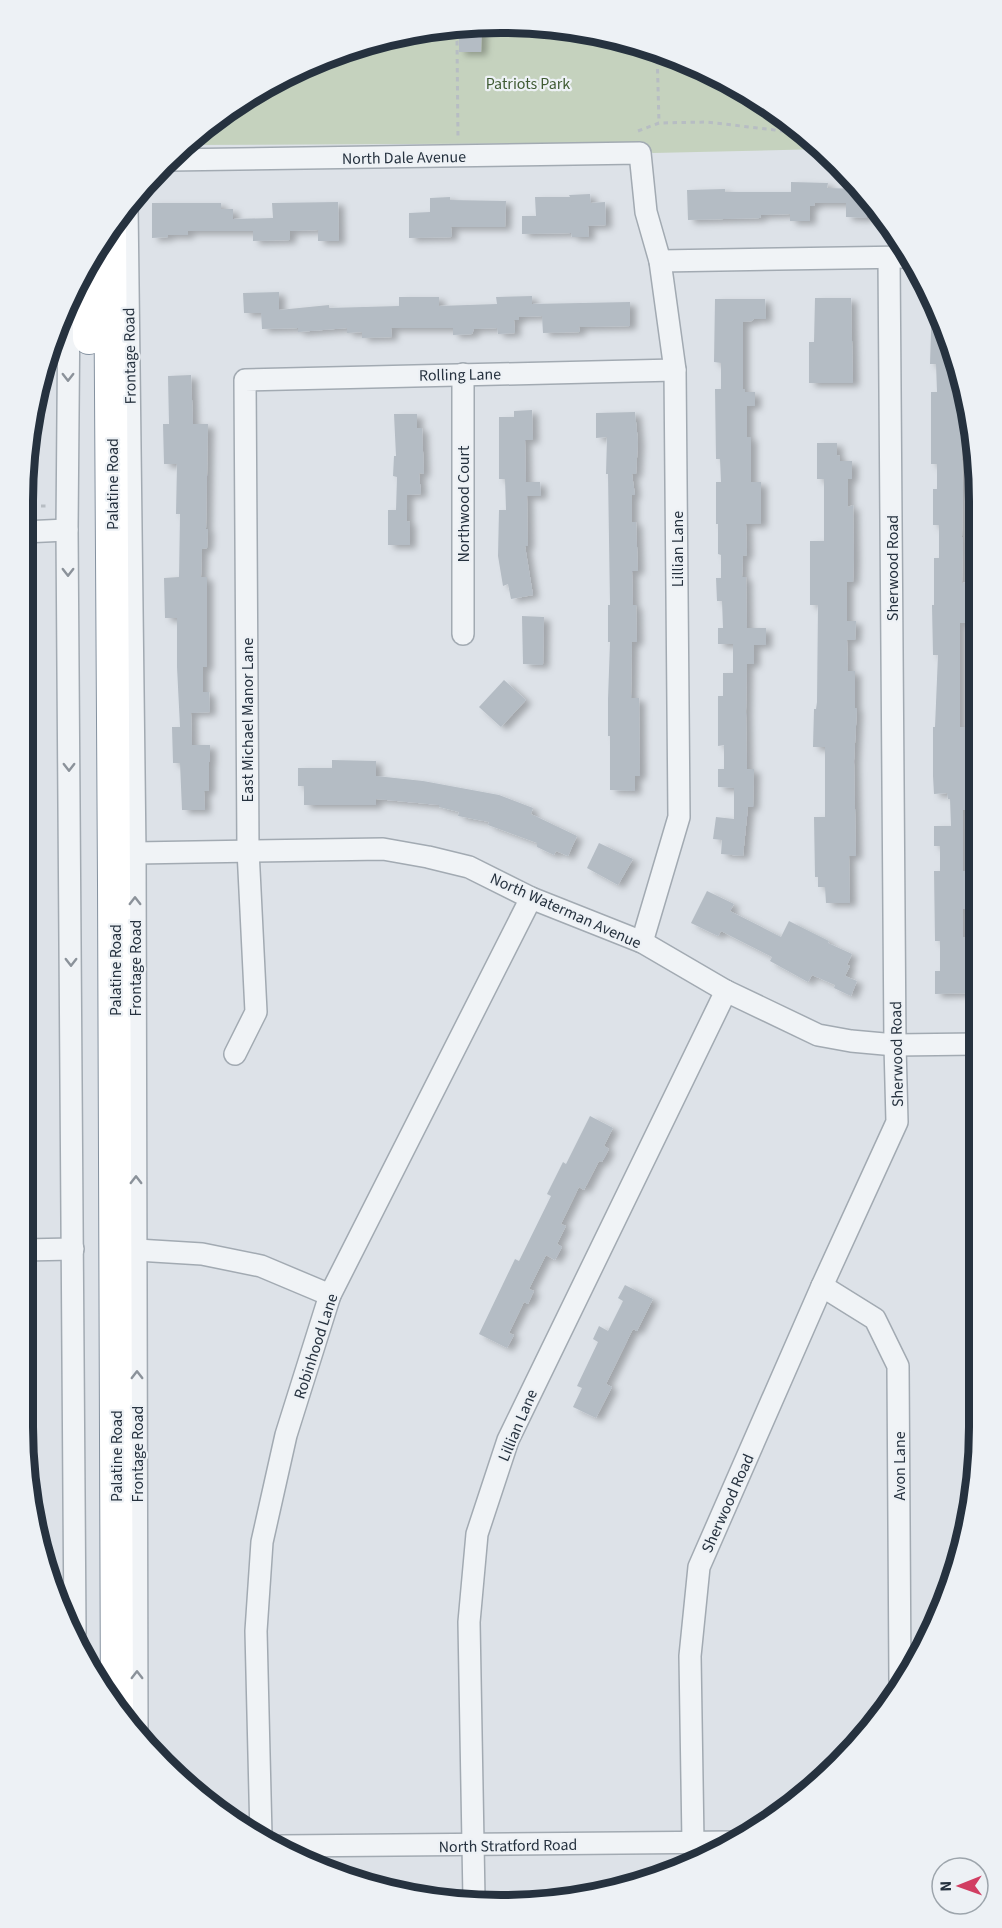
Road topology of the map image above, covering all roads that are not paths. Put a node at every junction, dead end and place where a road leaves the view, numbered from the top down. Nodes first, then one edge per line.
1 (640, 153) joint
2 (181, 160) edge
3 (127, 220) edge
4 (899, 258) edge
5 (660, 261) junction
6 (99, 269) edge
7 (69, 323) edge
8 (675, 370) junction
9 (463, 374) junction
10 (245, 380) joint
11 (67, 530) junction
12 (33, 532) edge
13 (463, 634) dead end
14 (248, 850) junction
15 (135, 852) junction
16 (531, 898) junction
17 (642, 942) junction
18 (726, 991) junction
19 (969, 1044) edge
20 (895, 1045) junction
21 (235, 1054) dead end
22 (73, 1249) junction
23 (33, 1250) edge
24 (137, 1250) junction
25 (822, 1286) junction
26 (330, 1295) junction
27 (75, 1620) edge
28 (100, 1667) edge
29 (900, 1671) edge
30 (117, 1694) edge
31 (137, 1721) edge
32 (261, 1828) edge
33 (693, 1842) junction
34 (717, 1842) edge
35 (292, 1846) edge
36 (473, 1846) junction
37 (474, 1894) edge

1 - 2 street, North Dale Avenue
1 - 5 street, Lillian Lane
3 - 15 street, Frontage Road
4 - 5 street
4 - 20 street, Sherwood Road
5 - 8 street, Lillian Lane
6 - 28 highway, Palatine Road
6 - 30 highway, Palatine Road
7 -> 11 street
8 - 9 street, Rolling Lane
8 - 17 street, Lillian Lane
9 - 10 street, Rolling Lane
9 - 13 street, Northwood Court
10 - 14 street, East Michael Manor Lane
11 - 12 street
11 -> 22 street
14 - 15 street, North Waterman Avenue
14 - 16 street, North Waterman Avenue
14 - 21 street, East Michael Manor Lane
24 -> 15 street, Frontage Road
16 - 17 street, North Waterman Avenue
16 - 26 street, Robinhood Lane
17 - 18 street, North Waterman Avenue
18 - 20 street, North Waterman Avenue
18 - 36 street, Lillian Lane
19 - 20 street, North Waterman Avenue
20 - 25 street, Sherwood Road
22 - 23 street
22 - 27 street
24 - 26 street
31 -> 24 street, Frontage Road
25 - 29 street, Avon Lane
25 - 33 street, Sherwood Road
26 - 32 street, Robinhood Lane
33 - 34 street, North Stratford Road
33 - 36 street, North Stratford Road
35 - 36 street, North Stratford Road
36 - 37 street, Lillian Lane

